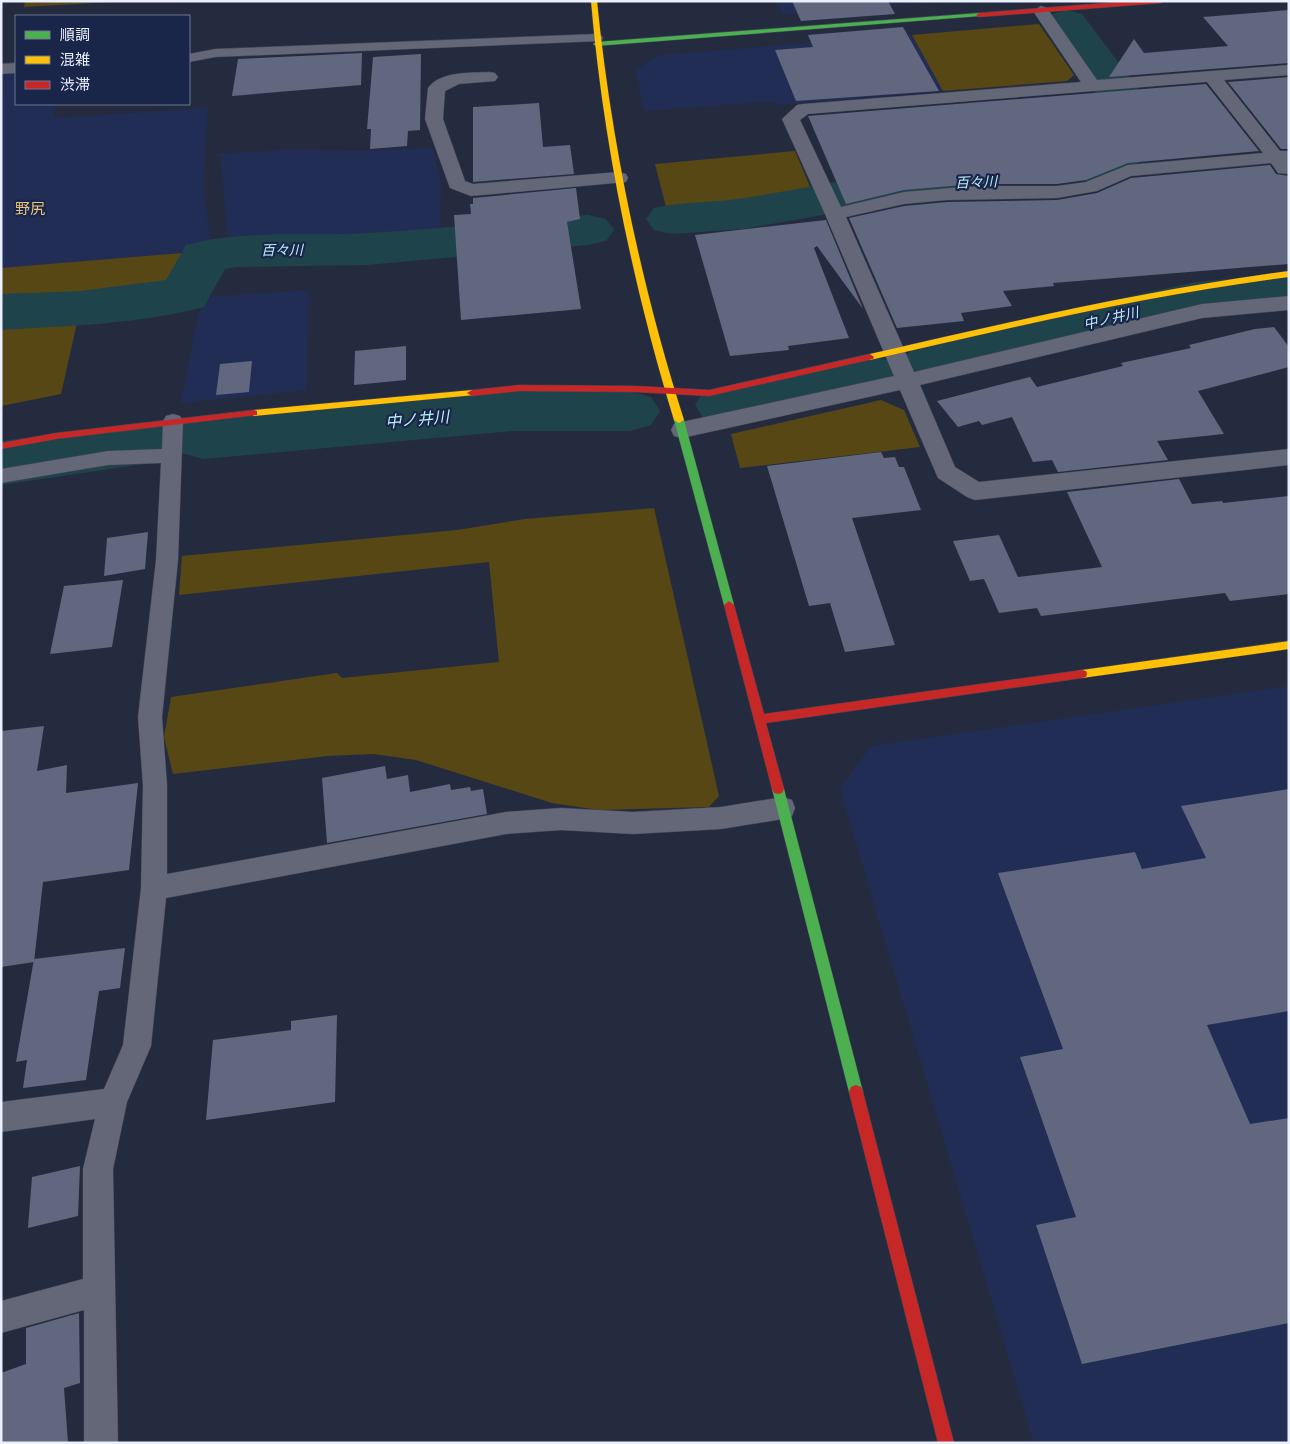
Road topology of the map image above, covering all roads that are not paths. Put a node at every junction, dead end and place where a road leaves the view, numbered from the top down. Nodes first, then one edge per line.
1 (594, 1) edge
2 (1161, 1) edge
3 (1091, 4) edge
4 (1038, 6) edge
5 (596, 41) junction
6 (190, 58) edge
7 (15, 68) edge
8 (1, 69) edge
9 (1289, 70) edge
10 (1212, 76) junction
11 (489, 77) dead end
12 (1097, 84) junction
13 (1282, 156) edge
14 (1289, 174) edge
15 (619, 178) junction
16 (831, 205) junction
17 (1289, 274) edge
18 (1289, 303) edge
19 (893, 352) junction
20 (906, 381) junction
21 (669, 391) junction
22 (173, 420) junction
23 (682, 430) junction
24 (1, 446) edge
25 (171, 456) junction
26 (1289, 457) edge
27 (1, 476) edge
28 (1289, 645) edge
29 (760, 719) junction
30 (783, 808) junction
31 (154, 888) junction
32 (113, 1102) junction
33 (1, 1117) edge
34 (100, 1290) junction
35 (1, 1317) edge
36 (101, 1443) edge
37 (946, 1443) edge

1 - 5 street
2 - 3 street
3 - 4 street
4 - 5 street
4 - 12 street
5 - 6 lane
5 - 15 street
7 - 8 street
9 - 10 street
10 - 12 street
10 - 13 street
11 - 15 street
12 - 16 street
13 - 14 street
13 - 16 street
15 - 21 street
16 - 19 street
17 - 19 street
18 - 20 street
19 - 20 street
19 - 21 street
20 - 23 street
20 - 26 street
21 - 22 street
21 - 23 street
22 - 24 street
22 - 25 lane
23 - 29 street
25 - 27 lane
25 - 31 lane
28 - 29 street
29 - 30 street
30 - 31 lane
30 - 37 street
31 - 32 lane
32 - 33 lane
32 - 34 lane
34 - 35 lane
34 - 36 lane

